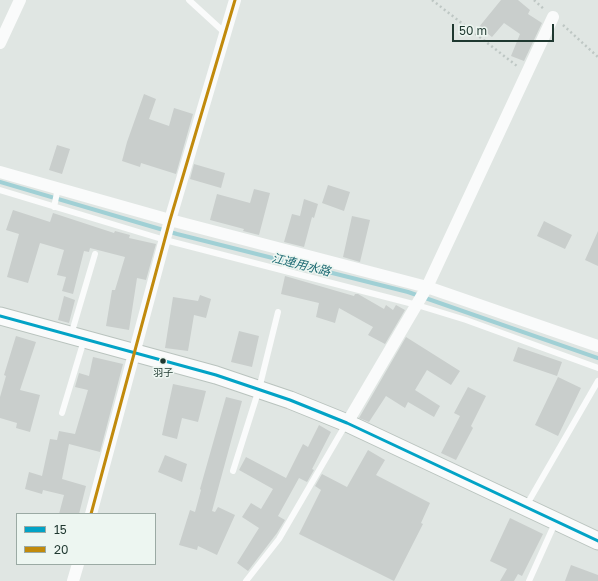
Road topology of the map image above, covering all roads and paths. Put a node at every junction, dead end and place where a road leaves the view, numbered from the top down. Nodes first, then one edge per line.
1 (20, 0) edge
2 (189, 0) edge
3 (235, 0) edge
4 (432, 0) edge
5 (553, 17) joint
6 (225, 33) junction
7 (0, 43) edge
8 (598, 56) edge
9 (527, 74) junction
10 (0, 172) edge
11 (58, 188) junction
12 (0, 190) edge
13 (54, 207) junction
14 (170, 220) junction
15 (165, 240) junction
16 (289, 251) junction
17 (95, 254) dead end
18 (284, 270) junction
19 (427, 287) junction
20 (417, 305) junction
21 (278, 312) dead end
22 (0, 316) edge
23 (78, 336) junction
24 (598, 346) edge
25 (135, 352) junction
26 (598, 368) edge
27 (598, 381) edge
28 (259, 389) junction
29 (62, 413) dead end
30 (347, 423) junction
31 (233, 471) dead end
32 (525, 507) junction
33 (91, 513) edge
34 (556, 521) junction
35 (598, 541) edge
36 (78, 565) edge
37 (73, 581) edge
38 (246, 581) edge
39 (529, 581) edge

1 - 7 street
2 - 6 lane
3 - 6 street
4 - 9 path
5 - 8 path
5 - 9 street
6 - 14 street
9 - 19 street
10 - 11 street
11 - 13 lane
11 - 14 street
12 - 13 lane
13 - 15 lane
14 - 15 street
14 - 16 street
15 - 18 lane
15 - 25 street
16 - 18 lane
16 - 19 street
17 - 23 lane
18 - 20 lane
19 - 20 street
19 - 24 street
20 - 26 lane
20 - 30 street
21 - 28 lane
22 - 23 main road
23 - 25 main road
23 - 29 lane
25 - 28 main road
25 - 33 street
27 - 32 lane
28 - 30 main road
28 - 31 lane
30 - 32 main road
30 - 38 lane
32 - 34 main road
34 - 35 main road
34 - 39 lane
36 - 37 street

